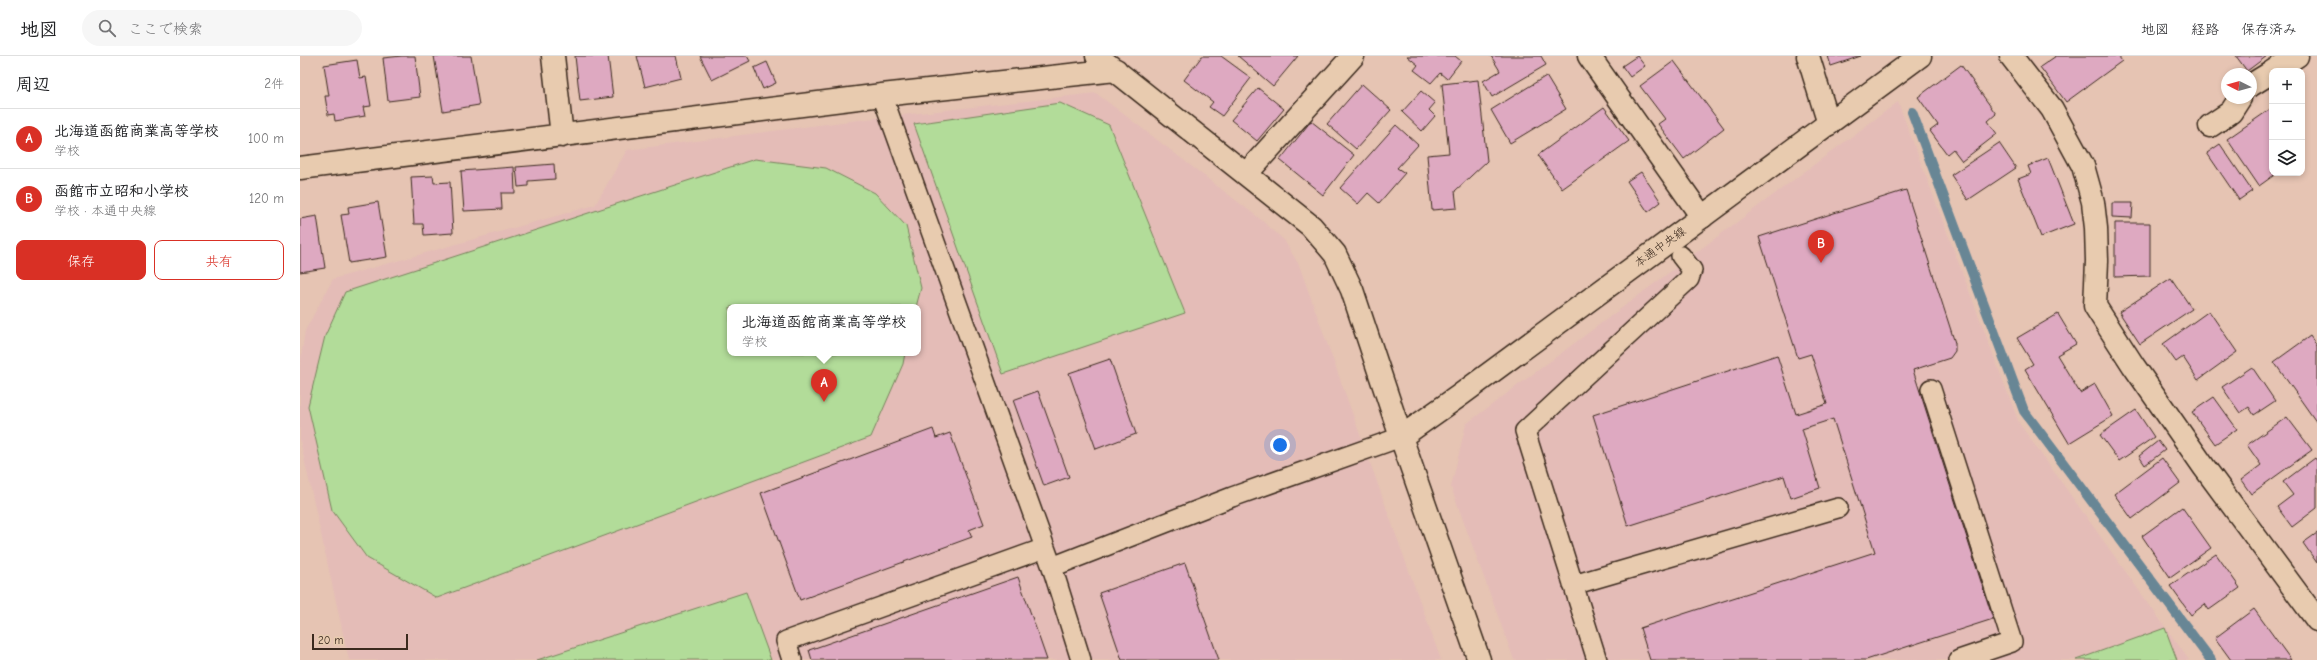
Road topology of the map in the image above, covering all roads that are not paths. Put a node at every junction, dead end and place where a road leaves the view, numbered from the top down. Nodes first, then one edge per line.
1 (553, 56) edge
2 (1097, 56) edge
3 (1353, 56) edge
4 (1589, 56) edge
5 (1808, 56) edge
6 (1920, 56) edge
7 (2010, 56) edge
8 (2297, 56) edge
9 (2278, 68) edge
10 (1116, 70) junction
11 (2269, 74) edge
12 (2257, 81) edge
13 (882, 95) junction
14 (2236, 104) edge
15 (1829, 124) junction
16 (2210, 126) dead end
17 (562, 136) junction
18 (300, 168) edge
19 (1246, 174) junction
20 (1702, 217) junction
21 (1681, 256) dead end
22 (1932, 389) dead end
23 (1401, 437) junction
24 (1838, 508) dead end
25 (1044, 548) junction
26 (1052, 567) junction
27 (1573, 585) junction
28 (2317, 620) edge
29 (792, 660) edge
30 (1081, 660) edge
31 (1480, 660) edge
32 (1597, 660) edge
33 (1959, 660) edge

1 - 17 street
2 - 10 street
3 - 19 street
4 - 20 street
5 - 15 street
6 - 15 street, 本通中央線
7 - 28 street
8 - 9 street
10 - 13 street
10 - 19 street
11 - 12 street
13 - 17 street
13 - 25 lane
14 - 16 street
15 - 20 street, 本通中央線
17 - 18 street
19 - 23 street
20 - 23 street, 本通中央線
21 - 27 lane
22 - 33 lane
23 - 26 lane
23 - 31 street
24 - 27 lane
25 - 26 lane
25 - 29 lane
26 - 30 lane
27 - 32 lane

